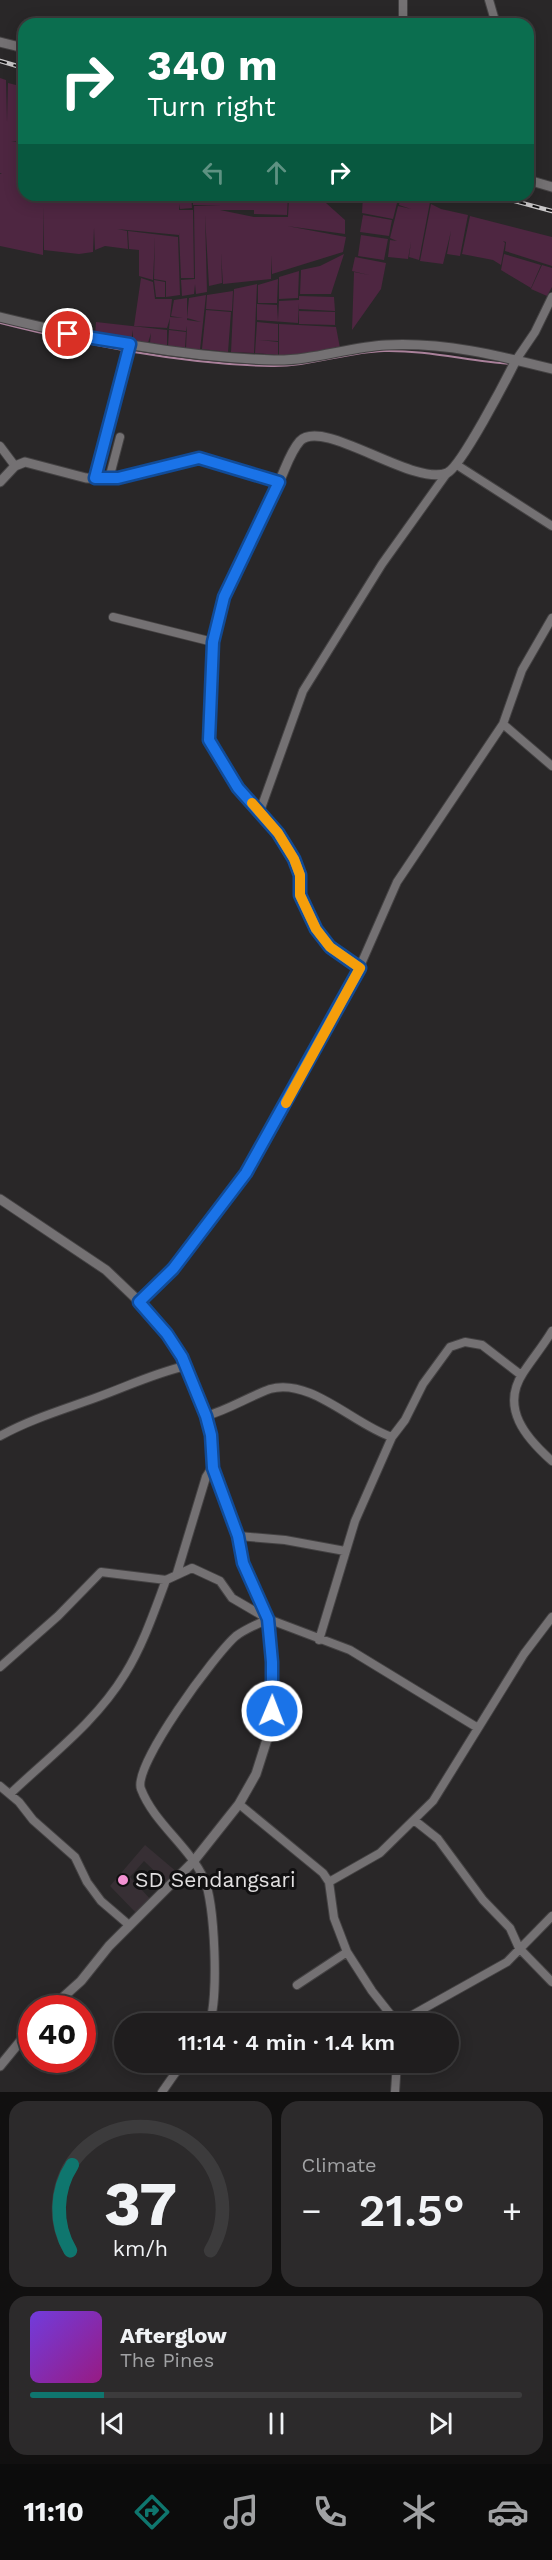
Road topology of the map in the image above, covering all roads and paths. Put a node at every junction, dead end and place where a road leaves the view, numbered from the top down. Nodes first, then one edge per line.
1 (404, 0) edge
2 (489, 0) edge
3 (403, 18) edge
4 (494, 18) edge
5 (0, 42) edge
6 (18, 46) edge
7 (534, 182) edge
8 (552, 187) edge
9 (552, 297) edge
10 (0, 317) edge
11 (129, 348) junction
12 (515, 361) junction
13 (552, 369) edge
14 (120, 437) dead end
15 (0, 446) edge
16 (457, 465) junction
17 (15, 466) junction
18 (447, 473) junction
19 (95, 478) junction
20 (109, 479) junction
21 (0, 482) edge
22 (279, 482) junction
23 (552, 526) edge
24 (113, 617) dead end
25 (552, 618) edge
26 (213, 642) junction
27 (503, 724) junction
28 (552, 766) edge
29 (260, 812) junction
30 (360, 968) junction
31 (0, 1199) edge
32 (139, 1302) junction
33 (552, 1331) edge
34 (186, 1366) junction
35 (521, 1375) junction
36 (206, 1416) junction
37 (0, 1436) edge
38 (392, 1437) junction
39 (552, 1461) edge
40 (213, 1466) junction
41 (238, 1536) junction
42 (345, 1551) junction
43 (177, 1573) junction
44 (166, 1580) junction
45 (552, 1617) edge
46 (268, 1619) junction
47 (319, 1640) junction
48 (0, 1667) edge
49 (478, 1728) junction
50 (0, 1786) edge
51 (10, 1794) junction
52 (239, 1804) junction
53 (414, 1820) junction
54 (193, 1862) junction
55 (329, 1882) junction
56 (552, 1916) edge
57 (129, 1925) junction
58 (519, 1948) junction
59 (347, 1952) junction
60 (552, 1982) edge
61 (297, 1985) dead end
62 (65, 1995) edge
63 (212, 2013) edge
64 (390, 2013) edge
65 (416, 2013) edge
66 (18, 2044) edge
67 (0, 2066) edge
68 (175, 2073) edge
69 (396, 2073) edge
70 (162, 2092) edge
71 (395, 2092) edge

1 - 3 street
2 - 4 street
5 - 6 street
7 - 8 street
9 - 12 street
10 - 11 street
11 - 12 street
11 - 19 street
12 - 13 street
12 - 16 street
14 - 20 street
15 - 17 street
16 - 18 street
16 - 23 street
17 - 19 street
17 - 21 street
18 - 22 street
18 - 29 street
19 - 20 street
20 - 22 street
22 - 26 street
24 - 26 street
25 - 27 street
26 - 29 street
27 - 28 street
27 - 30 street
29 - 30 street
30 - 32 street
31 - 32 street
32 - 34 street
33 - 35 street
34 - 36 street
34 - 37 street
35 - 38 street
35 - 39 street
36 - 38 street
36 - 40 street
38 - 42 street
40 - 41 street
40 - 43 street
41 - 42 street
41 - 46 street
42 - 47 street
43 - 44 street
43 - 46 street
44 - 48 street
44 - 51 street
45 - 49 street
46 - 47 street
46 - 52 street
46 - 54 street
47 - 49 street
49 - 53 street
50 - 51 street
51 - 57 street
52 - 54 street
52 - 55 street
53 - 55 street
53 - 58 street
54 - 57 street
54 - 63 street
55 - 59 street
56 - 58 street
57 - 62 street
58 - 60 street
58 - 65 street
59 - 61 street
59 - 64 street
66 - 67 street
68 - 70 street
69 - 71 street

